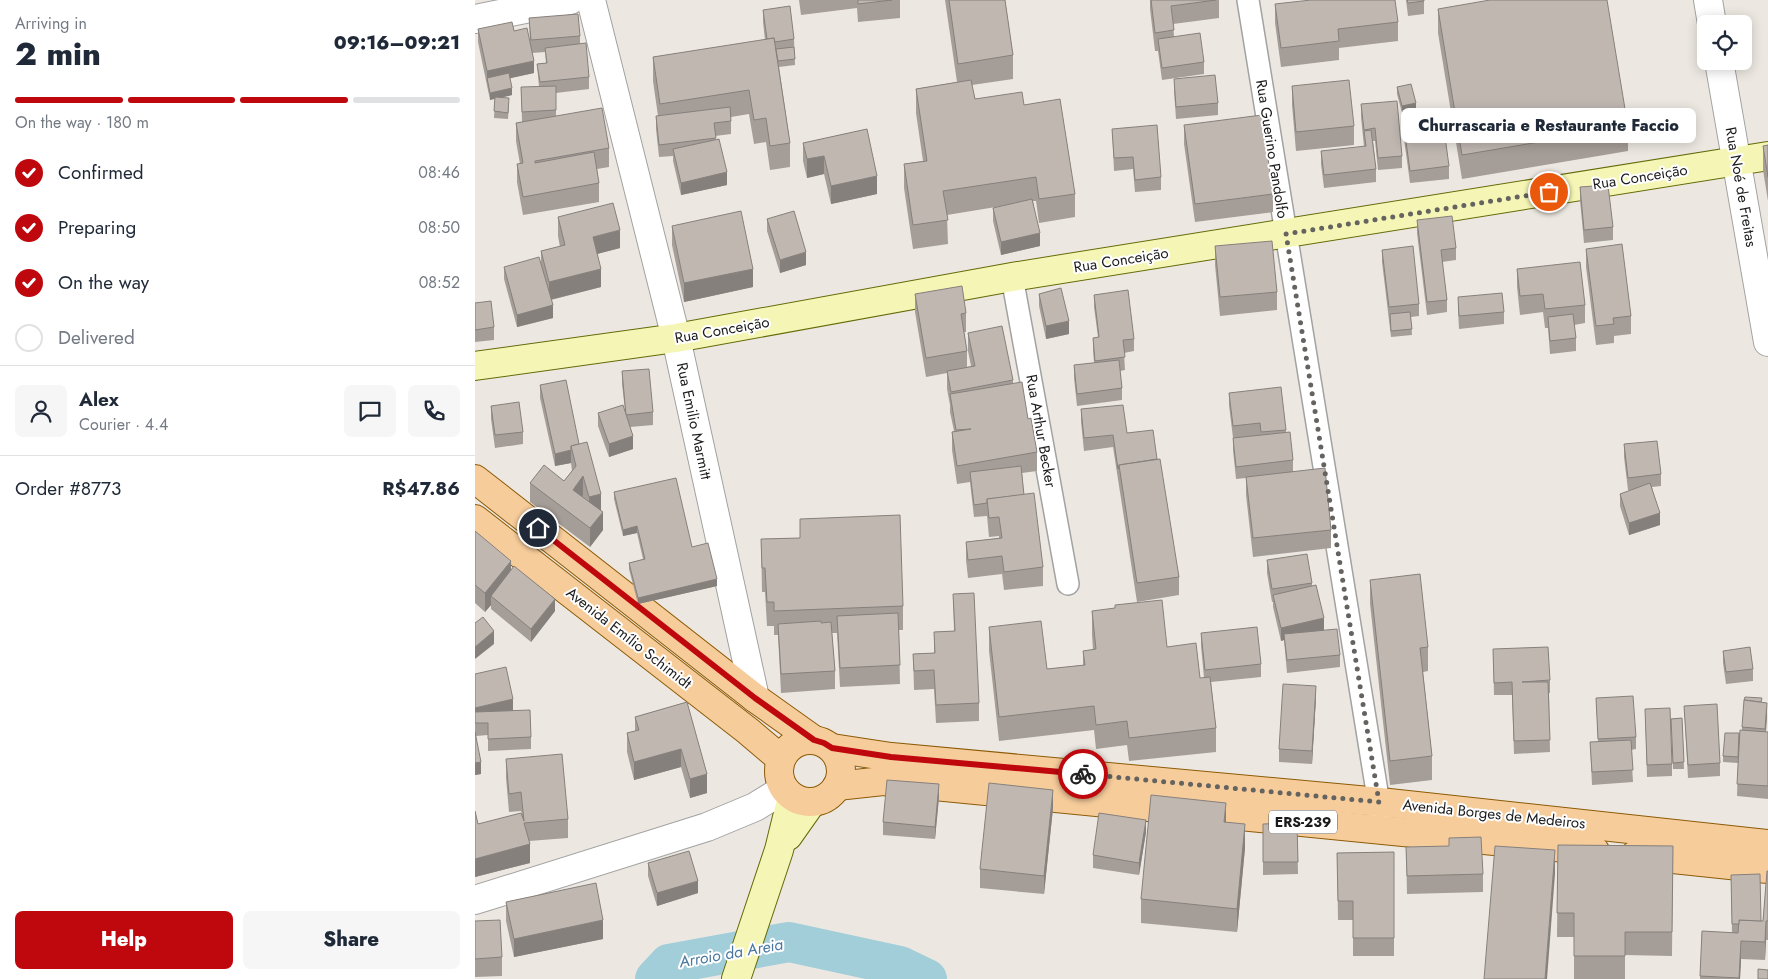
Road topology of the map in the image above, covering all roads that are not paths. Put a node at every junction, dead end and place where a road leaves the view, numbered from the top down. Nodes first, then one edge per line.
1 (570, 0) edge
2 (591, 0) edge
3 (1248, 0) edge
4 (1708, 0) edge
5 (1710, 15) edge
6 (475, 19) edge
7 (1721, 70) edge
8 (1768, 156) edge
9 (1737, 161) junction
10 (1286, 234) junction
11 (1012, 277) junction
12 (675, 338) junction
13 (1768, 342) edge
14 (475, 366) edge
15 (475, 479) edge
16 (475, 519) edge
17 (1069, 584) dead end
18 (616, 590) junction
19 (598, 614) junction
20 (755, 698) junction
21 (823, 744) junction
22 (781, 759) junction
23 (837, 786) junction
24 (796, 796) junction
25 (1379, 802) junction
26 (1383, 830) junction
27 (1768, 844) edge
28 (1730, 852) junction
29 (1768, 869) edge
30 (475, 900) edge
31 (736, 979) edge

1 - 6 street
2 - 12 street, Rua Emilio Marmitt
3 - 10 street, Rua Guerino Pandolfo
4 - 5 street
7 - 9 street, Rua Noé de Freitas
8 - 9 main road, Rua Conceição
9 - 10 main road, Rua Conceição
9 - 13 street, Rua Noé de Freitas
10 - 11 main road, Rua Conceição
10 - 25 street, Rua Guerino Pandolfo
11 - 12 main road, Rua Conceição
11 - 17 street, Rua Arthur Becker
12 - 14 main road, Rua Conceição
12 - 20 street, Rua Emilio Marmitt
15 - 18 main road, Avenida Emílio Schimidt / ERS-239
16 - 19 main road, Avenida Emílio Schimidt
18 - 19 main road
18 - 20 main road, Avenida Emílio Schimidt / ERS-239
19 - 22 main road, Avenida Emílio Schimidt
20 - 21 main road, Avenida Emílio Schimidt / ERS-239
21 - 22 main road
21 - 23 main road
21 - 25 main road, Avenida Borges de Medeiros / ERS-239
22 - 24 main road
23 - 24 main road
23 - 26 main road, Avenida Borges de Medeiros / ERS-239
24 - 30 street
24 - 31 main road
25 - 26 street, Rua Guerino Pandolfo
25 - 28 main road, Avenida Borges de Medeiros / ERS-239
26 - 28 main road, Avenida Borges de Medeiros / ERS-239
27 - 28 main road, Avenida Borges de Medeiros / ERS-239
28 - 29 main road, Avenida Borges de Medeiros / ERS-239

